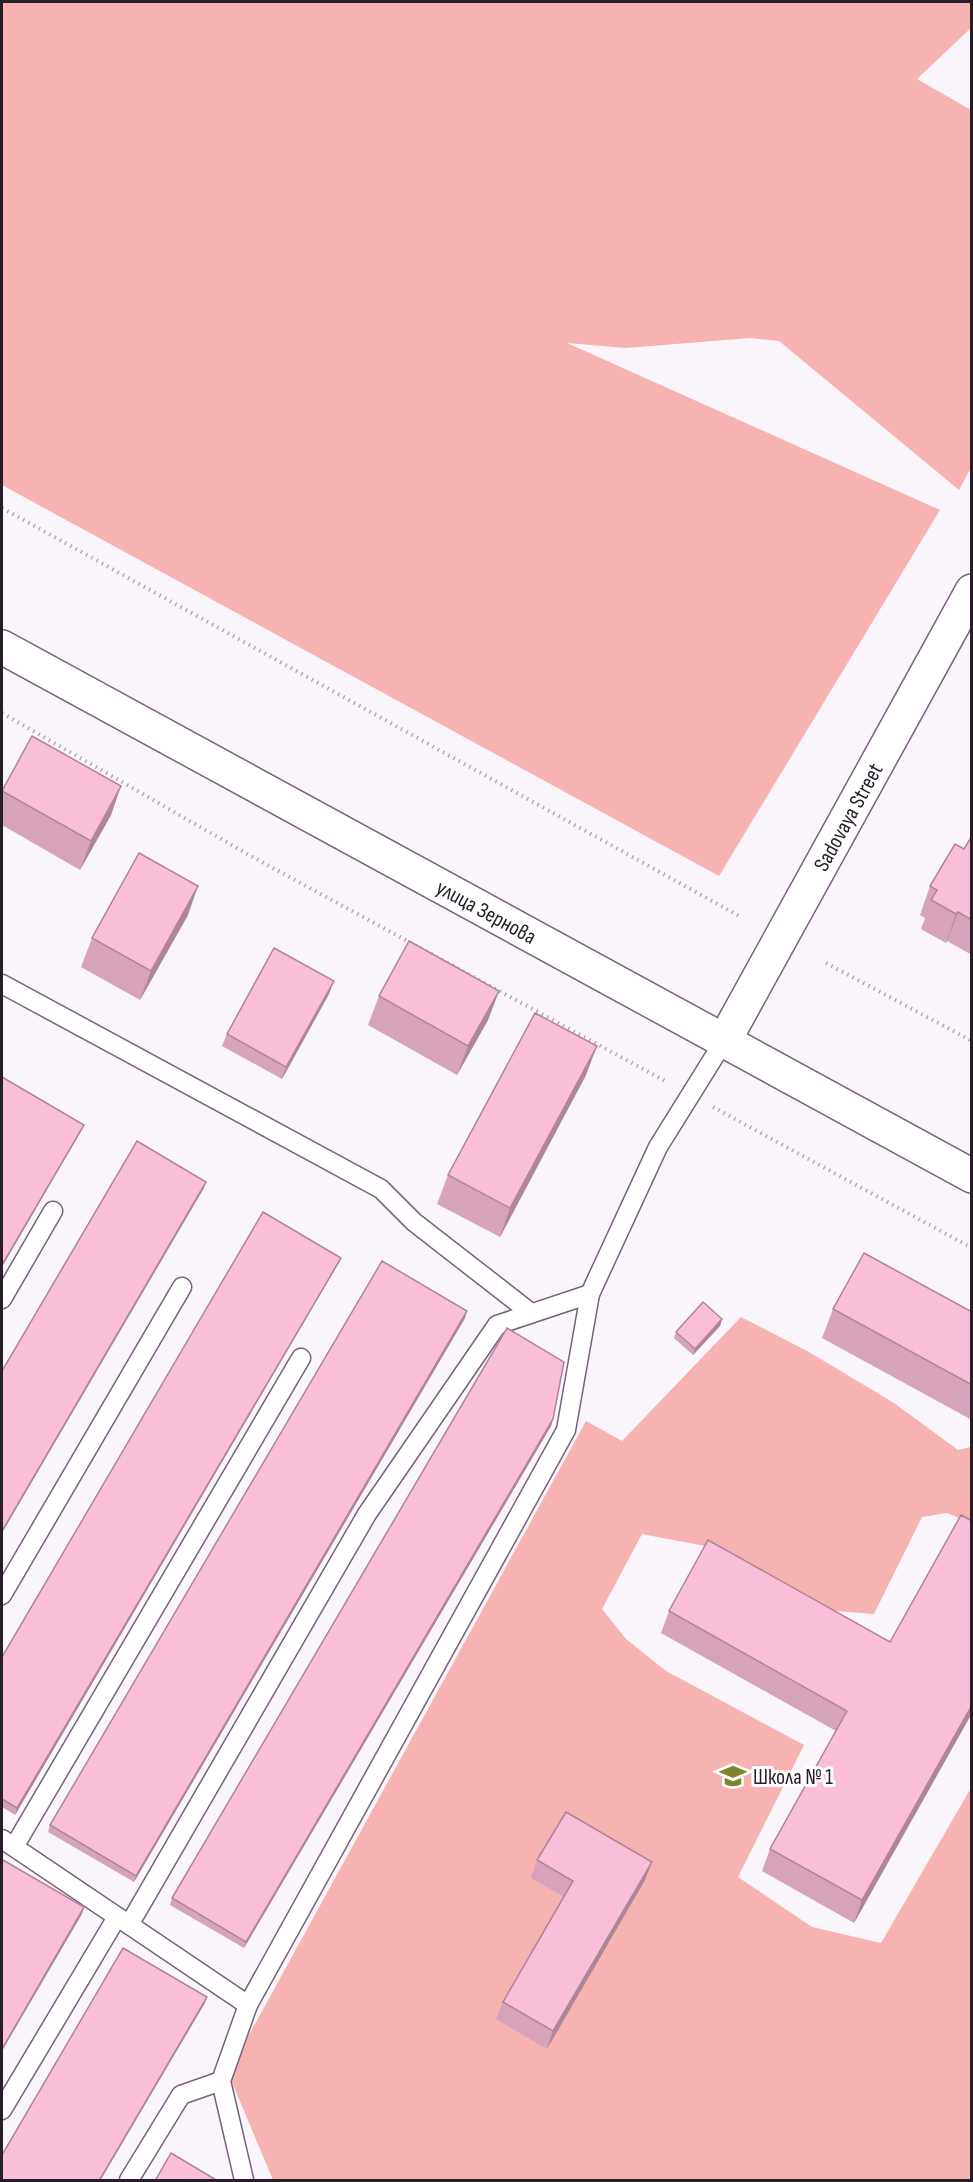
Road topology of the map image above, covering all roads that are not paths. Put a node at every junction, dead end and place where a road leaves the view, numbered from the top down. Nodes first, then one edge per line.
1 (972, 591) edge
2 (2, 647) edge
3 (2, 984) edge
4 (724, 1041) junction
5 (972, 1176) edge
6 (53, 1211) dead end
7 (182, 1287) dead end
8 (590, 1294) junction
9 (2, 1299) edge
10 (531, 1313) junction
11 (302, 1358) dead end
12 (2, 1594) edge
13 (8, 1843) edge
14 (123, 1921) junction
15 (248, 2005) junction
16 (221, 2081) junction
17 (2, 2110) edge
18 (129, 2181) edge
19 (244, 2181) edge

1 - 4 main road, Sadovaya Street
2 - 4 main road, улица Зернова
3 - 10 lane
4 - 5 main road, улица Зернова
4 - 8 lane
6 - 9 lane
7 - 12 lane
8 - 10 lane
8 - 15 lane
10 - 14 lane
11 - 13 lane
13 - 14 lane
14 - 15 lane
14 - 17 lane
15 - 16 lane
16 - 18 lane
16 - 19 lane

